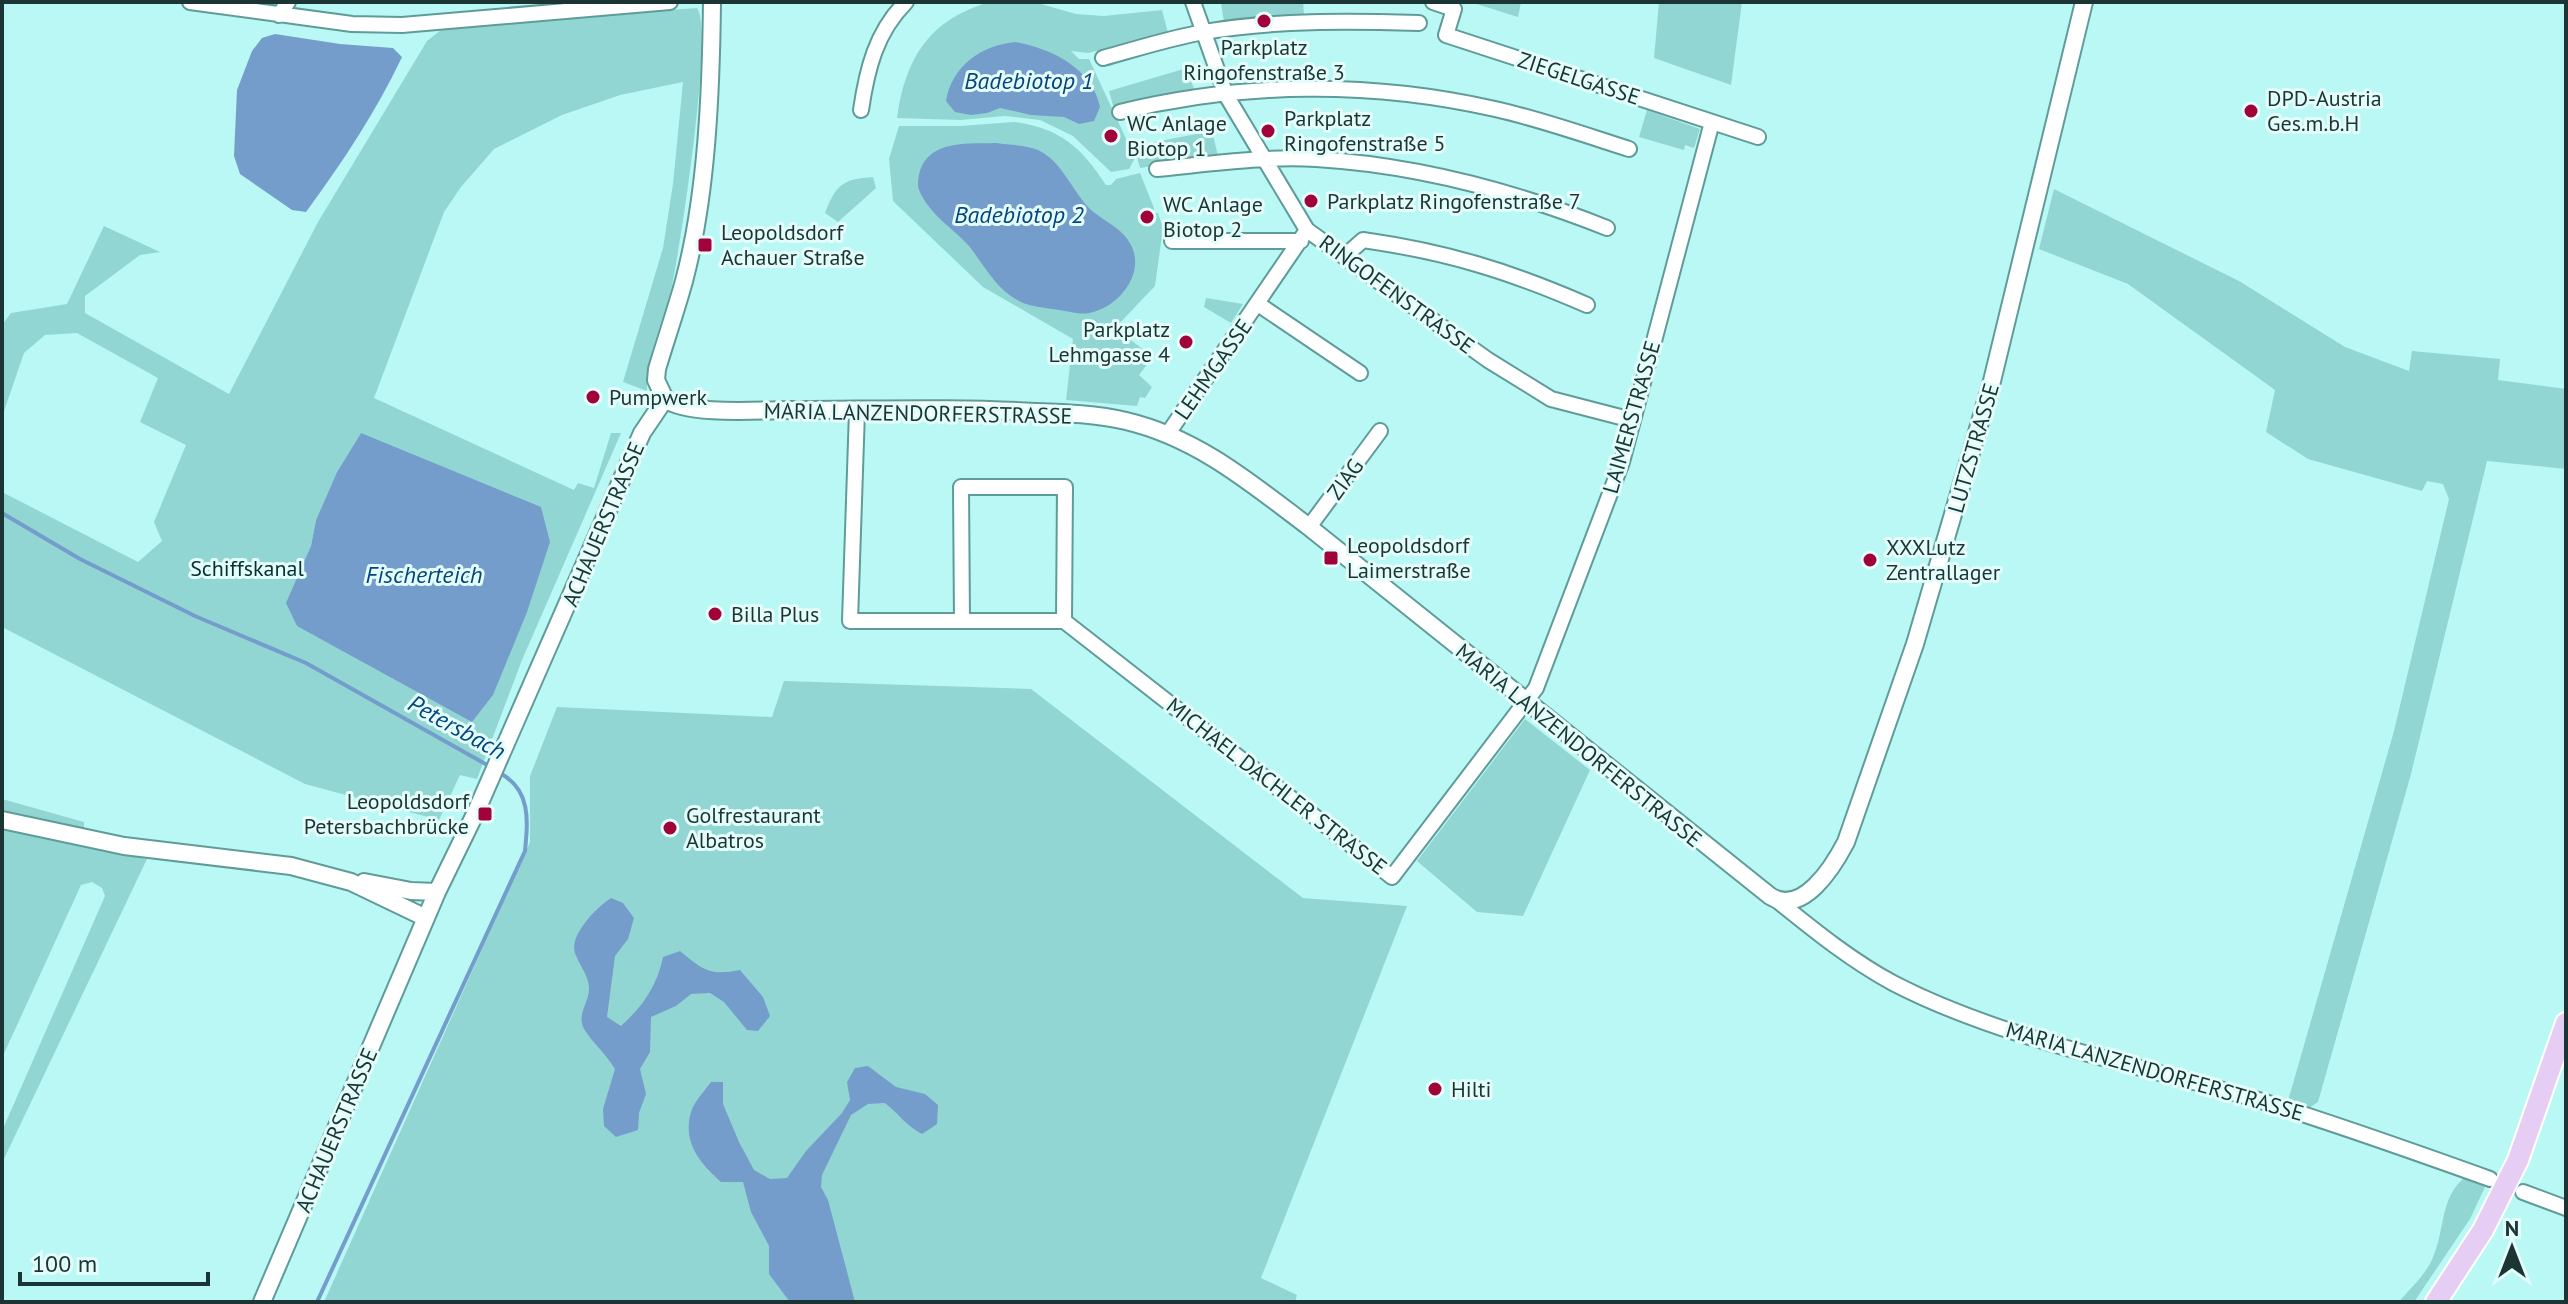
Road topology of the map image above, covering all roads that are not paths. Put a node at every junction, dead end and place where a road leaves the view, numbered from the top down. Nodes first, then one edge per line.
1 (190, 2) edge
2 (288, 2) edge
3 (670, 2) edge
4 (712, 2) edge
5 (906, 2) edge
6 (1193, 2) edge
7 (1433, 2) edge
8 (2084, 2) edge
9 (279, 15) junction
10 (1419, 23) dead end
11 (1202, 32) junction
12 (1103, 58) dead end
13 (1226, 95) junction
14 (861, 110) dead end
15 (1120, 112) dead end
16 (1712, 122) junction
17 (1758, 137) dead end
18 (1629, 149) dead end
19 (1264, 159) junction
20 (1157, 169) dead end
21 (1607, 228) dead end
22 (1304, 236) junction
23 (1172, 241) dead end
24 (1345, 256) junction
25 (1258, 304) junction
26 (1587, 305) dead end
27 (1360, 373) dead end
28 (665, 399) junction
29 (857, 411) junction
30 (1632, 420) junction
31 (1380, 431) dead end
32 (1167, 435) junction
33 (1309, 527) junction
34 (962, 621) junction
35 (1064, 621) junction
36 (1526, 702) junction
37 (2, 820) edge
38 (351, 882) junction
39 (437, 892) junction
40 (1779, 902) junction
41 (426, 918) junction
42 (2566, 1023) edge
43 (2490, 1179) dead end
44 (2523, 1192) dead end
45 (2566, 1208) edge
46 (262, 1302) edge
47 (2436, 1302) edge

1 - 9 street
2 - 9 street
3 - 9 street
4 - 28 street
5 - 14 street
6 - 11 street, RINGOFENSTRASSE
7 - 16 street, ZIEGELGASSE
8 - 40 street, LUTZSTRASSE
10 - 11 street
11 - 12 street
11 - 13 street, RINGOFENSTRASSE
13 - 15 street
13 - 18 street
13 - 19 street, RINGOFENSTRASSE
16 - 17 street, ZIEGELGASSE
16 - 30 street, LAIMERSTRASSE
19 - 20 street
19 - 21 street
19 - 22 street, RINGOFENSTRASSE
22 - 23 street
22 - 24 street, RINGOFENSTRASSE
22 - 25 street, LEHMGASSE
24 - 26 street
24 - 30 street, RINGOFENSTRASSE
25 - 27 street, LEHMGASSE
25 - 32 street, LEHMGASSE
28 - 29 street, MARIA LANZENDORFERSTRASSE
28 - 39 street, ACHAUERSTRASSE
29 - 32 street, MARIA LANZENDORFERSTRASSE
29 - 34 street
30 - 36 street, LAIMERSTRASSE
31 - 33 street, ZIAG
32 - 33 street, MARIA LANZENDORFERSTRASSE
33 - 36 street, MARIA LANZENDORFERSTRASSE
34 - 35 street
34 - 35 street
35 - 36 street, MICHAEL DACHLER STRASSE
36 - 40 street, MARIA LANZENDORFERSTRASSE
37 - 38 street
38 - 39 street
38 - 41 street
39 - 41 street, ACHAUERSTRASSE
40 - 43 street, MARIA LANZENDORFERSTRASSE
41 - 46 street, ACHAUERSTRASSE
42 - 47 main road, bridge
44 - 45 street

